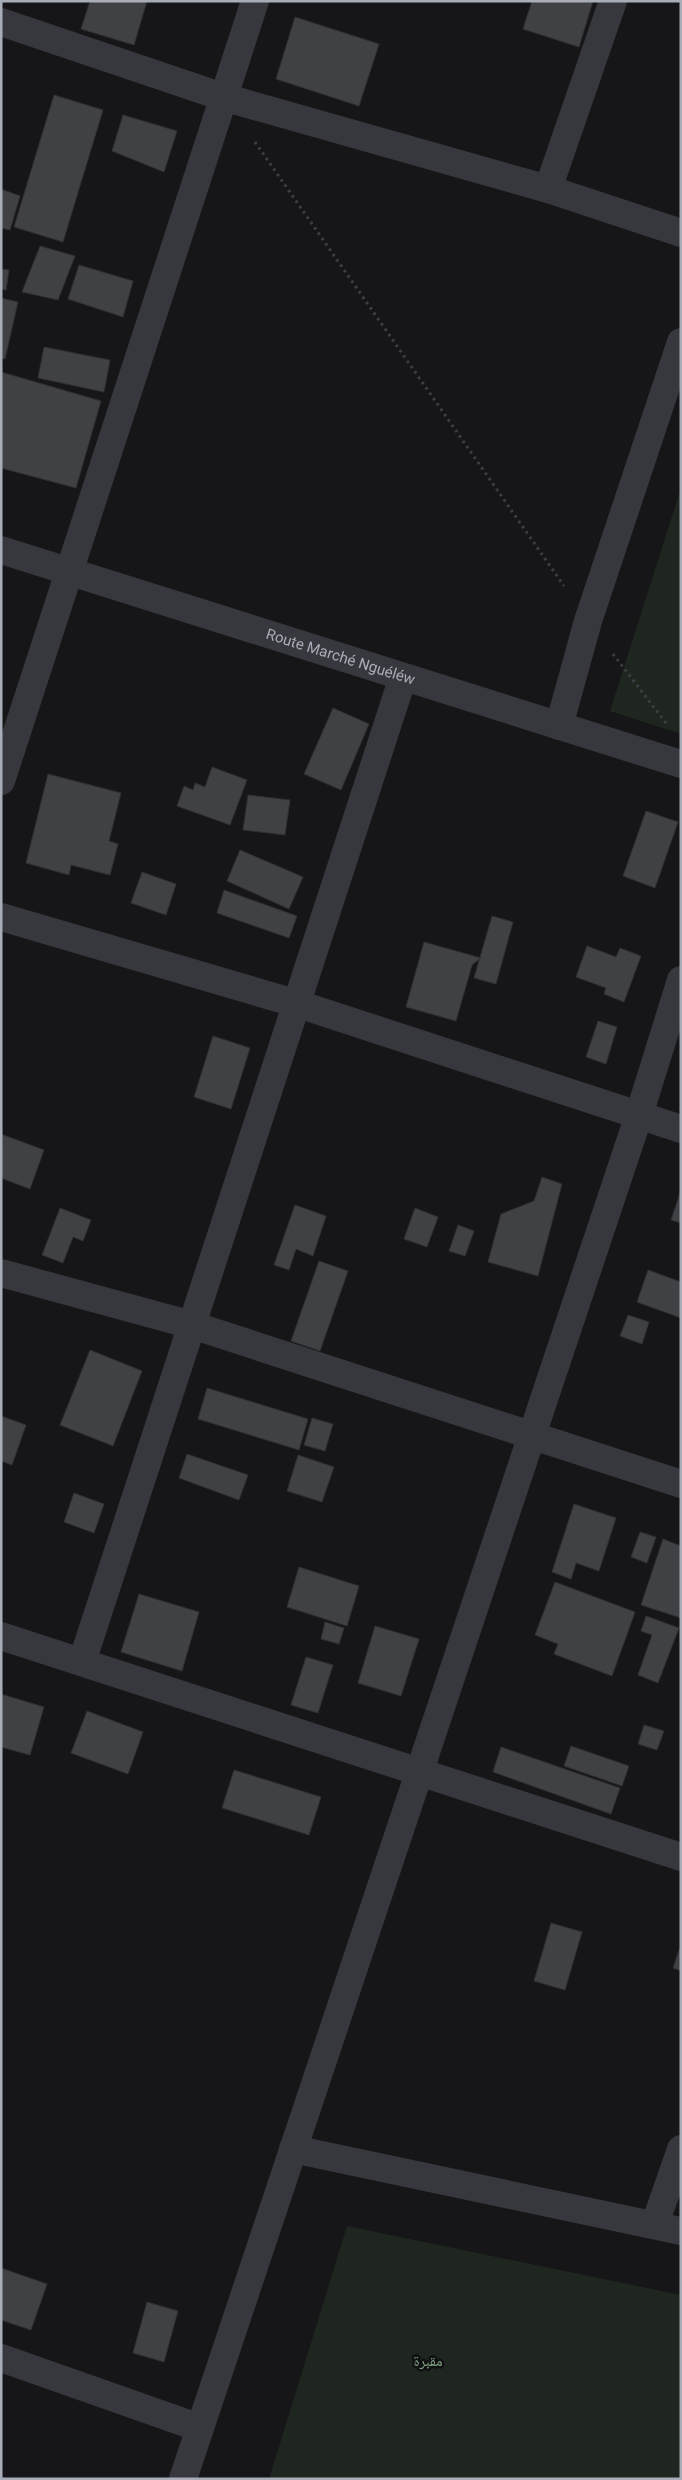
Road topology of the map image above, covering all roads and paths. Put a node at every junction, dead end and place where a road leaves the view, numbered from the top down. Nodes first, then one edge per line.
1 (255, 1) edge
2 (613, 1) edge
3 (1, 22) edge
4 (223, 96) junction
5 (548, 189) junction
6 (681, 233) edge
7 (681, 342) edge
8 (1, 550) edge
9 (69, 572) junction
10 (588, 621) junction
11 (404, 677) junction
12 (560, 726) junction
13 (669, 728) dead end
14 (681, 764) edge
15 (1, 781) edge
16 (1, 917) edge
17 (681, 980) edge
18 (298, 1004) junction
19 (639, 1115) junction
20 (681, 1129) edge
21 (1, 1273) edge
22 (192, 1325) junction
23 (532, 1436) junction
24 (681, 1484) edge
25 (1, 1636) edge
26 (82, 1662) junction
27 (419, 1772) junction
28 (681, 1858) edge
29 (293, 2149) junction
30 (681, 2149) edge
31 (655, 2224) junction
32 (681, 2231) edge
33 (1, 2358) edge
34 (200, 2428) junction
35 (183, 2479) edge

1 - 4 street
2 - 5 street
3 - 4 street
4 - 5 street
4 - 9 street
4 - 10 path
5 - 6 street
7 - 10 street
8 - 9 street, Route Marché Nguéléw
9 - 11 street, Route Marché Nguéléw
9 - 15 street
10 - 12 street
10 - 13 path
11 - 12 street, Route Marché Nguéléw
11 - 18 street
12 - 14 street, Route Marché Nguéléw
16 - 18 street
17 - 19 street
18 - 19 street
18 - 22 street
19 - 20 street
19 - 23 street
21 - 22 street
22 - 23 street
22 - 26 street
23 - 24 street
23 - 27 street
25 - 26 street
26 - 27 street
27 - 28 street
27 - 29 street
29 - 31 street
29 - 34 street
30 - 31 street
31 - 32 street
33 - 34 street
34 - 35 street

